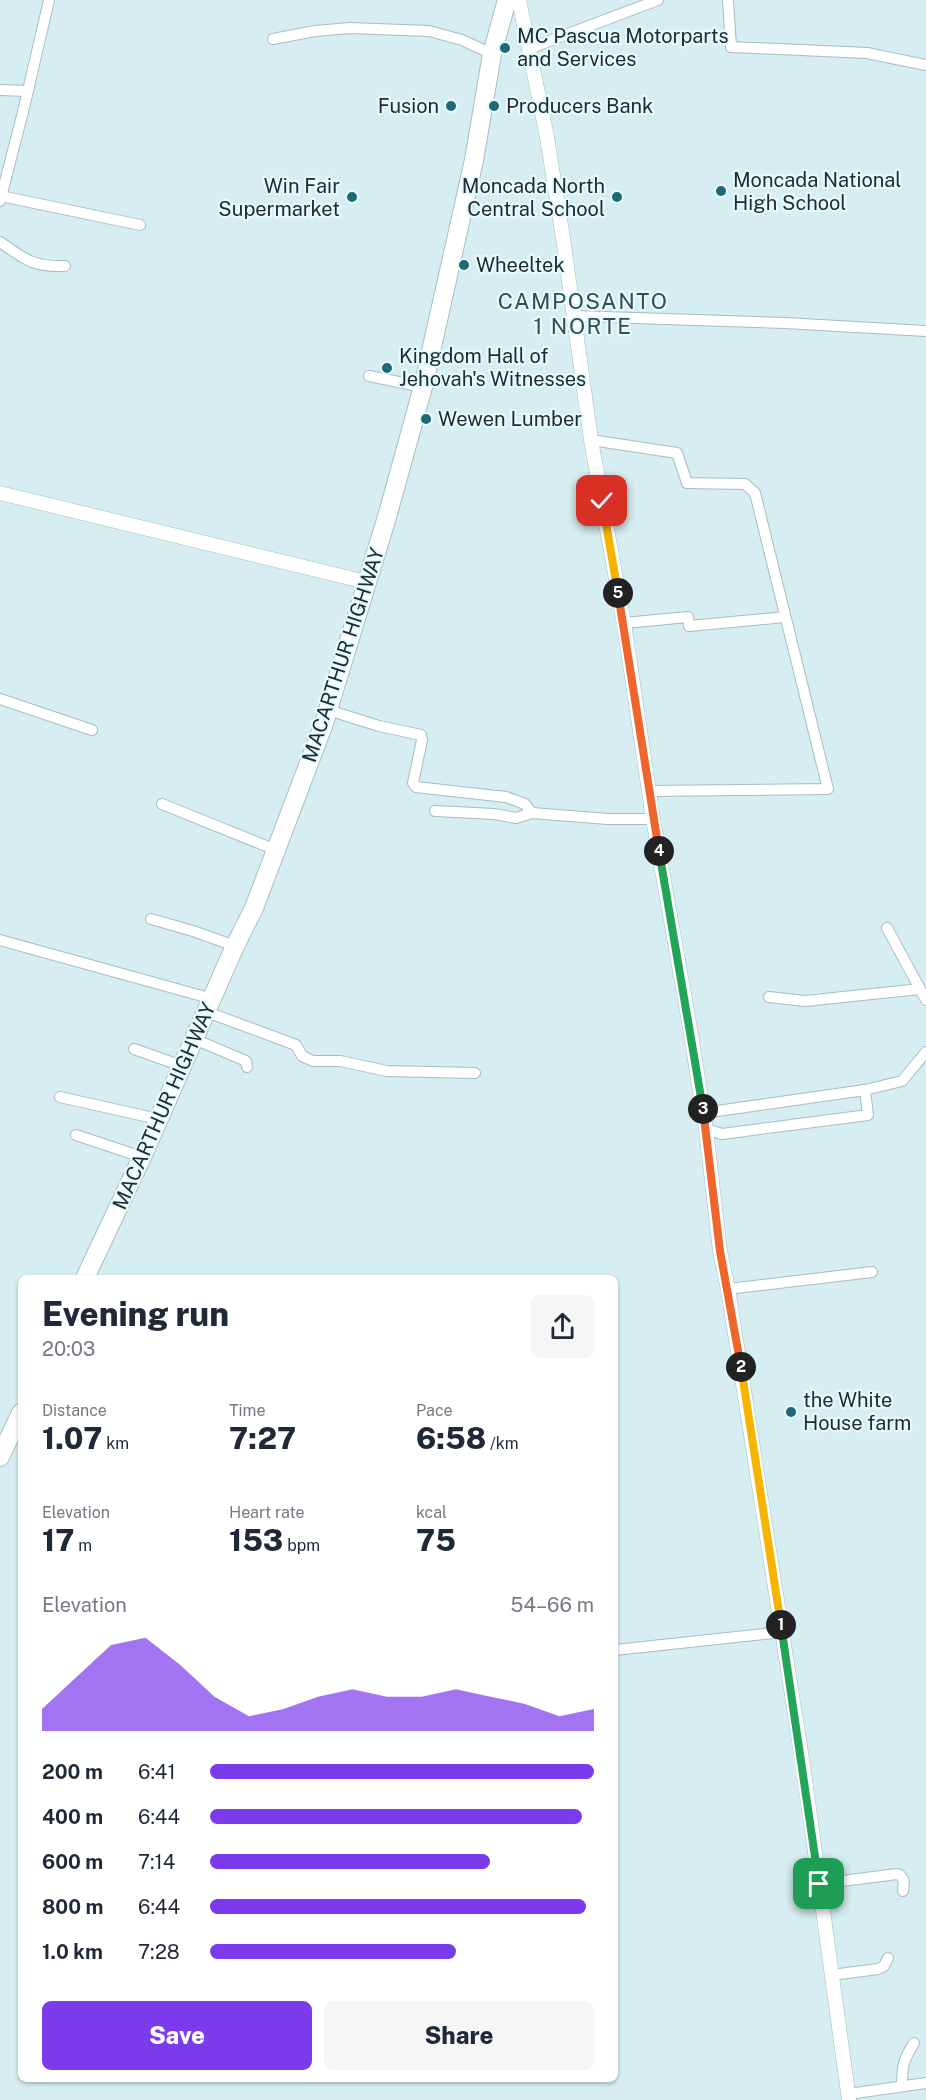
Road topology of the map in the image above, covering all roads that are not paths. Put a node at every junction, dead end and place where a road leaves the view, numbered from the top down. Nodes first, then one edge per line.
1 (49, 0) edge
2 (507, 0) edge
3 (519, 0) edge
4 (658, 0) edge
5 (728, 0) edge
6 (273, 39) dead end
7 (528, 49) junction
8 (492, 54) junction
9 (926, 65) edge
10 (0, 90) edge
11 (28, 91) junction
12 (1, 199) edge
13 (140, 225) dead end
14 (0, 242) edge
15 (65, 266) dead end
16 (574, 316) junction
17 (926, 331) edge
18 (369, 376) dead end
19 (423, 387) junction
20 (591, 440) junction
21 (0, 493) edge
22 (366, 582) junction
23 (785, 617) junction
24 (624, 623) junction
25 (0, 699) edge
26 (328, 710) junction
27 (92, 730) dead end
28 (650, 791) junction
29 (162, 804) dead end
30 (435, 810) dead end
31 (532, 813) junction
32 (653, 819) junction
33 (276, 850) junction
34 (151, 919) dead end
35 (887, 928) dead end
36 (0, 940) edge
37 (235, 946) junction
38 (920, 989) junction
39 (769, 997) dead end
40 (926, 1000) edge
41 (210, 1005) junction
42 (194, 1039) junction
43 (134, 1049) dead end
44 (926, 1052) edge
45 (182, 1066) junction
46 (247, 1068) dead end
47 (475, 1072) dead end
48 (865, 1090) junction
49 (60, 1097) dead end
50 (703, 1113) junction
51 (158, 1119) junction
52 (706, 1129) junction
53 (76, 1134) dead end
54 (142, 1157) junction
55 (872, 1272) dead end
56 (86, 1275) edge
57 (728, 1289) junction
58 (18, 1419) edge
59 (1, 1452) edge
60 (782, 1632) junction
61 (618, 1650) edge
62 (819, 1884) junction
63 (903, 1891) dead end
64 (888, 1958) dead end
65 (832, 1975) junction
66 (914, 2043) dead end
67 (926, 2083) edge
68 (902, 2086) junction
69 (849, 2097) edge

1 - 11 street
2 - 8 highway, MACARTHUR HIGHWAY
3 - 7 street
4 - 7 street
5 - 9 street
6 - 8 street
7 - 16 street
8 - 19 highway, MACARTHUR HIGHWAY
10 - 11 street
11 - 12 street
12 - 13 street
14 - 15 street
16 - 17 street
16 - 20 street
18 - 19 street
19 - 22 highway, MACARTHUR HIGHWAY
20 - 23 street
20 - 24 street
21 - 22 street
22 - 26 highway, MACARTHUR HIGHWAY
23 - 24 street
23 - 28 street
24 - 28 street
25 - 27 street
26 - 31 street
26 - 33 highway, MACARTHUR HIGHWAY
28 - 32 street
29 - 33 street
30 - 31 street
31 - 32 street
32 - 50 street
33 - 37 highway, MACARTHUR HIGHWAY
34 - 37 street
35 - 38 street
36 - 41 street
37 - 41 highway, MACARTHUR HIGHWAY
38 - 39 street
38 - 40 street
41 - 42 highway, MACARTHUR HIGHWAY
41 - 47 street
42 - 45 highway, MACARTHUR HIGHWAY
42 - 46 street
43 - 45 street
44 - 48 street
45 - 51 highway, MACARTHUR HIGHWAY
48 - 50 street
48 - 52 street
49 - 51 street
50 - 52 street
51 - 54 highway, MACARTHUR HIGHWAY
52 - 57 street
53 - 54 street
54 - 56 highway, MACARTHUR HIGHWAY
55 - 57 street
57 - 60 street
58 - 59 highway
60 - 61 street
60 - 62 street
62 - 63 street
62 - 65 street
64 - 65 street
65 - 69 street
66 - 68 street
67 - 68 street
68 - 69 street

